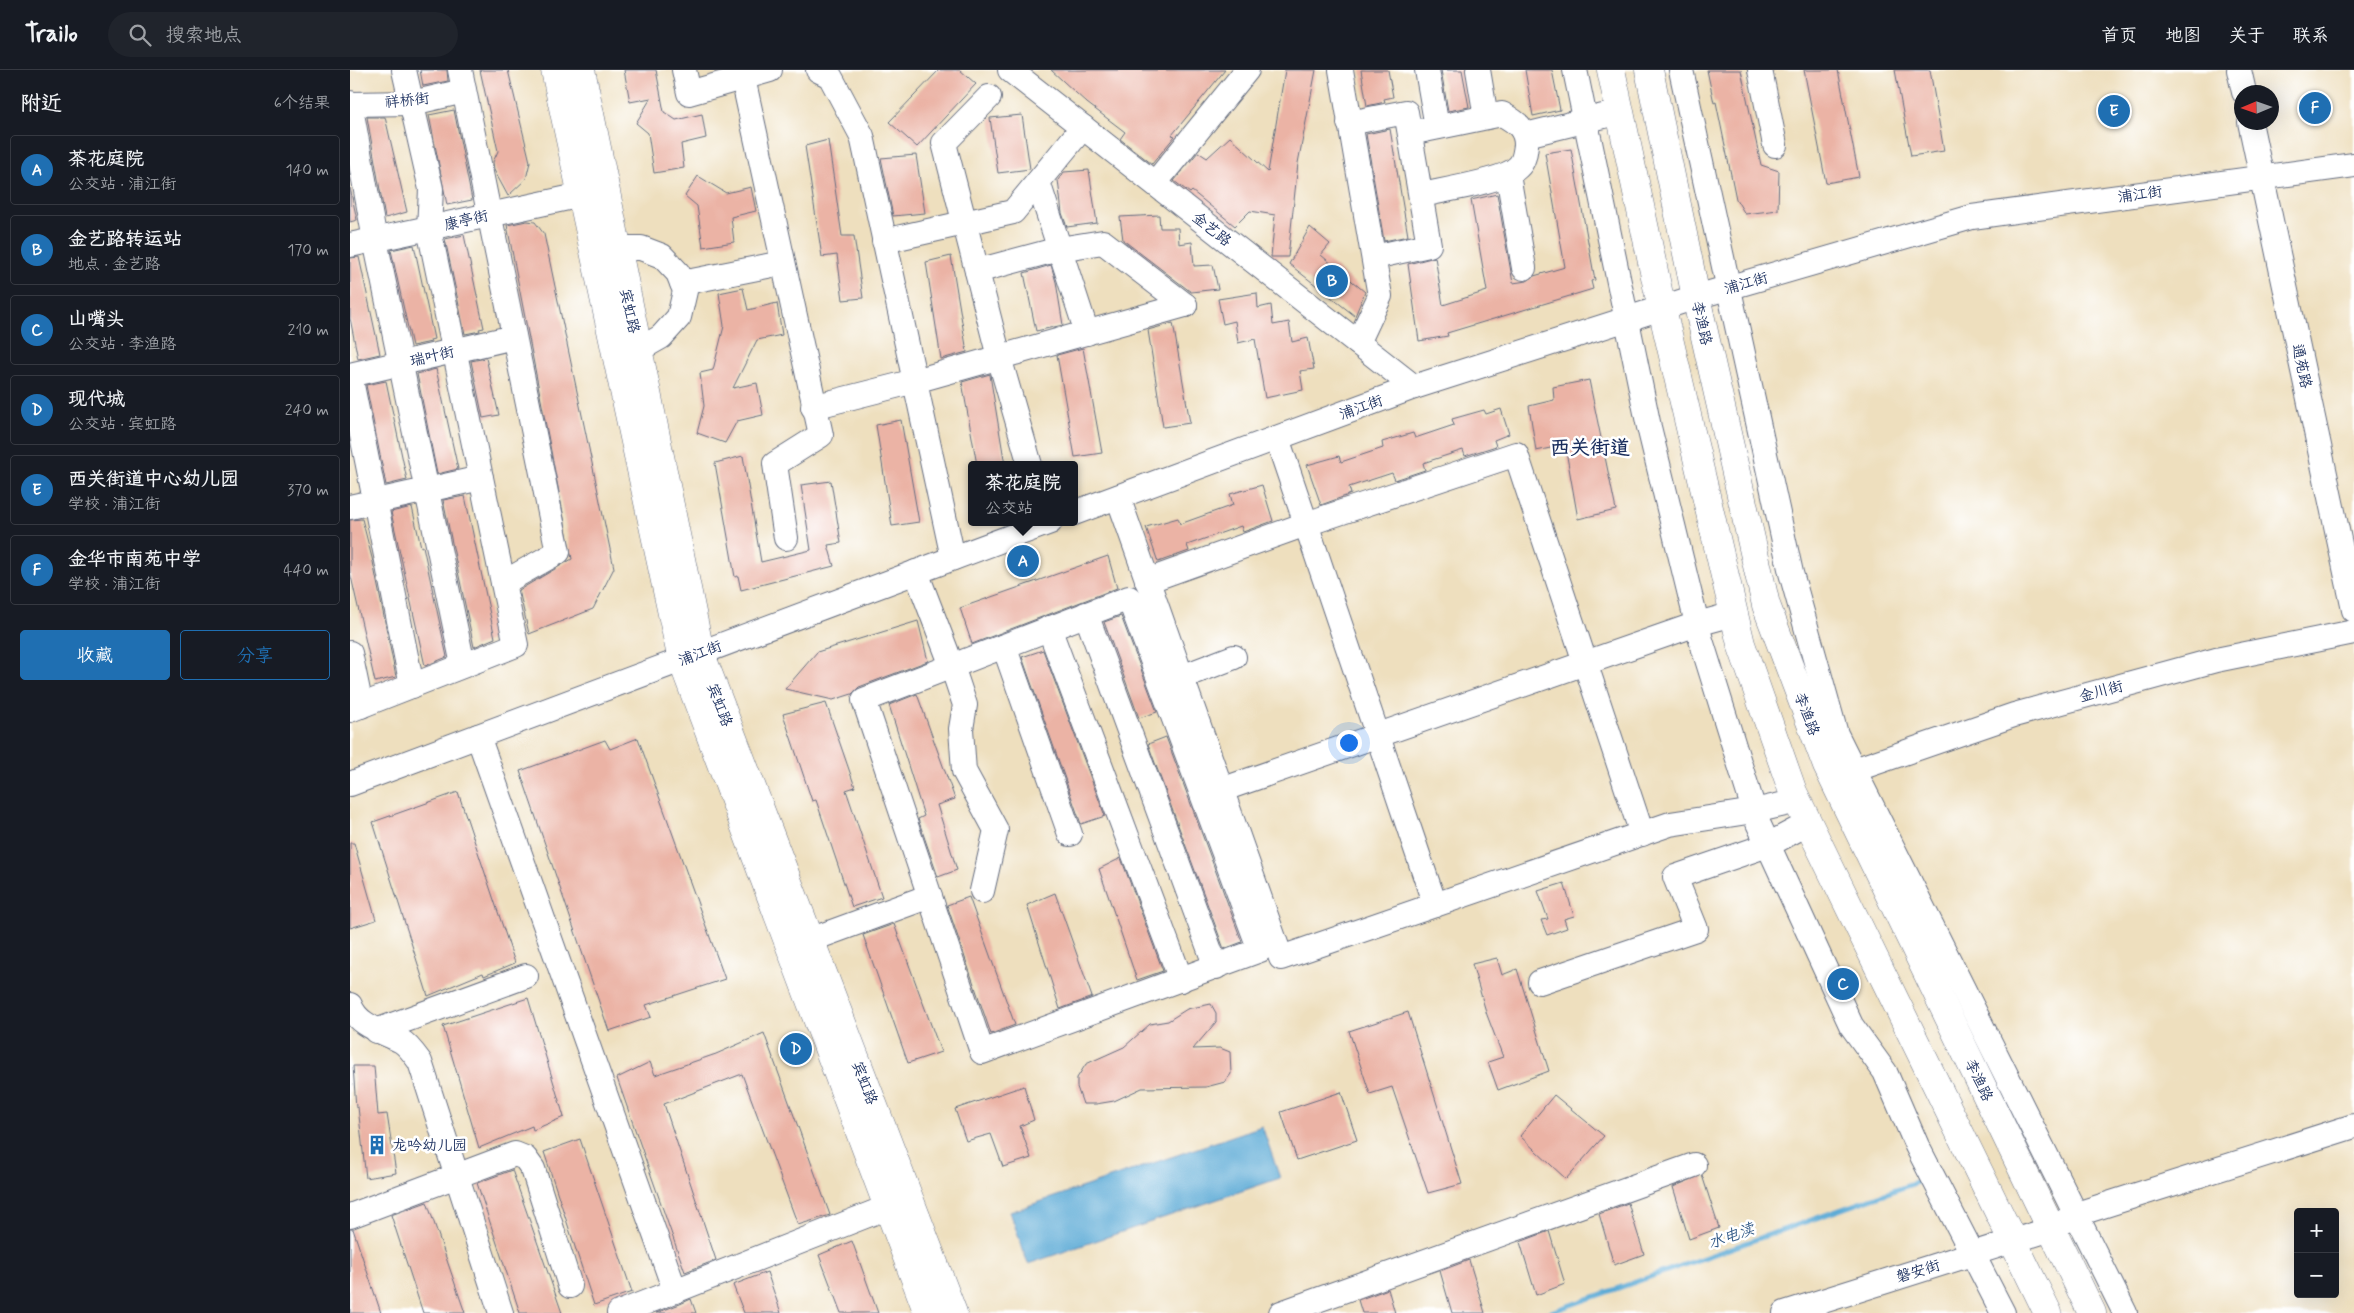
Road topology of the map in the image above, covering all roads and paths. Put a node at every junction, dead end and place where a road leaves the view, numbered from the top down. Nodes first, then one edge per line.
1 (404, 70) edge
2 (556, 70) edge
3 (581, 70) edge
4 (684, 70) edge
5 (818, 70) edge
6 (1010, 70) edge
7 (1247, 70) edge
8 (1341, 70) edge
9 (1427, 70) edge
10 (1478, 70) edge
11 (1575, 70) edge
12 (1611, 70) edge
13 (1650, 70) edge
14 (1681, 70) edge
15 (1760, 70) edge
16 (2239, 70) edge
17 (758, 73) edge
18 (462, 81) edge
19 (2242, 85) edge
20 (989, 97) dead end
21 (350, 103) edge
22 (412, 103) junction
23 (1620, 112) junction
24 (1486, 117) junction
25 (1586, 121) junction
26 (1349, 122) junction
27 (1437, 127) junction
28 (1083, 128) junction
29 (2252, 130) edge
30 (1410, 133) junction
31 (1526, 135) junction
32 (1775, 146) dead end
33 (2354, 165) edge
34 (1508, 175) junction
35 (2262, 178) junction
36 (1038, 182) junction
37 (1155, 183) junction
38 (582, 195) junction
39 (1422, 195) junction
40 (490, 215) junction
41 (965, 223) junction
42 (429, 229) junction
43 (375, 240) junction
44 (884, 241) junction
45 (350, 245) edge
46 (617, 248) junction
47 (1060, 249) junction
48 (1374, 257) junction
49 (782, 263) junction
50 (1524, 268) dead end
51 (977, 271) junction
52 (682, 283) junction
53 (1729, 288) junction
54 (1696, 297) junction
55 (1662, 309) junction
56 (1628, 320) junction
57 (1087, 333) junction
58 (514, 337) junction
59 (1358, 343) junction
60 (638, 350) junction
61 (454, 351) junction
62 (999, 357) junction
63 (400, 363) junction
64 (350, 375) edge
65 (915, 381) junction
66 (1414, 387) junction
67 (813, 407) junction
68 (1277, 438) junction
69 (1029, 461) edge
70 (481, 478) junction
71 (426, 490) junction
72 (1118, 497) junction
73 (375, 502) junction
74 (350, 507) edge
75 (1078, 512) edge
76 (1306, 524) junction
77 (1039, 526) edge
78 (786, 538) dead end
79 (953, 558) junction
80 (916, 572) junction
81 (1147, 581) junction
82 (503, 583) junction
83 (2354, 610) edge
84 (1086, 614) junction
85 (1734, 614) junction
86 (1697, 624) junction
87 (1050, 628) junction
88 (2354, 632) edge
89 (1004, 646) junction
90 (350, 653) edge
91 (691, 656) junction
92 (1234, 657) dead end
93 (1586, 663) junction
94 (463, 666) junction
95 (952, 666) junction
96 (1182, 677) junction
97 (412, 686) junction
98 (356, 708) edge
99 (478, 736) junction
100 (1378, 736) junction
101 (1854, 770) junction
102 (350, 784) edge
103 (1222, 790) junction
104 (1754, 811) junction
105 (1804, 812) junction
106 (1070, 834) dead end
107 (1642, 834) junction
108 (1768, 845) junction
109 (982, 891) dead end
110 (930, 896) junction
111 (1435, 905) junction
112 (810, 940) junction
113 (1216, 967) junction
114 (526, 976) dead end
115 (1181, 980) junction
116 (1540, 982) dead end
117 (351, 1011) edge
118 (376, 1031) junction
119 (2354, 1126) edge
120 (1694, 1165) dead end
121 (457, 1176) junction
122 (888, 1207) junction
123 (2077, 1214) junction
124 (350, 1216) edge
125 (2051, 1229) junction
126 (2012, 1242) junction
127 (1973, 1254) junction
128 (570, 1286) dead end
129 (675, 1291) junction
130 (501, 1313) edge
131 (619, 1313) edge
132 (928, 1313) edge
133 (953, 1313) edge
134 (1281, 1313) edge
135 (1785, 1313) edge
136 (2003, 1313) edge
137 (2048, 1313) edge
138 (2092, 1313) edge
139 (2125, 1313) edge

1 - 22 street
2 - 38 main road, 宾虹路
3 - 46 main road, 宾虹路
4 - 17 street
5 - 44 street
6 - 28 street, 金艺路
7 - 37 street
8 - 26 street
9 - 27 street
10 - 24 street
11 - 25 street
12 - 23 main road
13 - 54 main road, 李渔路
14 - 53 street
15 - 32 street
16 - 19 street
17 - 49 street
18 - 22 street, 祥桥街
18 - 40 street
20 - 41 street
21 - 22 street, 祥桥街
21 - 43 street
22 - 42 street
23 - 25 street
23 - 55 main road
24 - 27 street
24 - 31 street
25 - 31 street
25 - 56 street
26 - 30 street
26 - 48 street
27 - 30 street
28 - 36 street
28 - 37 street, 金艺路
29 - 35 street, 通苑路
30 - 39 street
31 - 34 street
33 - 35 street, 浦江街
34 - 39 street
34 - 50 street
35 - 53 street, 浦江街
35 - 83 street, 通苑路
36 - 41 street
36 - 47 street
37 - 59 street, 金艺路
38 - 40 street, 康亭街
38 - 91 main road, 宾虹路
39 - 48 street
40 - 42 street, 康亭街
40 - 58 street
41 - 44 street
41 - 51 street
42 - 43 street, 康亭街
42 - 61 street
43 - 45 street, 康亭街
43 - 63 street
44 - 65 street
46 - 52 street
46 - 60 main road, 宾虹路
47 - 51 street
47 - 57 street
47 - 57 street
48 - 59 street
49 - 52 street
49 - 67 street
51 - 62 street
52 - 60 street
53 - 54 street, 浦江街
53 - 101 street
54 - 55 street, 浦江街
54 - 125 main road, 李渔路
55 - 56 street, 浦江街
55 - 85 main road
56 - 66 street, 浦江街
56 - 86 street
57 - 62 street
58 - 61 street, 瑞叶街
58 - 82 street
59 - 66 street, 金艺路
60 - 91 main road, 宾虹路
61 - 63 street, 瑞叶街
61 - 70 street
62 - 65 street
62 - 69 street
63 - 64 street, 瑞叶街
63 - 71 street
64 - 73 street
65 - 67 street
65 - 79 street
66 - 68 street, 浦江街
67 - 78 street
68 - 72 street, 浦江街
68 - 76 street
70 - 71 street
70 - 82 street
71 - 73 street
71 - 94 street
72 - 75 street, 浦江街
72 - 81 street
73 - 74 street
73 - 97 street
76 - 81 street
76 - 93 street
76 - 100 street
77 - 79 street, 浦江街
79 - 80 street, 浦江街
80 - 91 street, 浦江街
80 - 95 street
81 - 96 street
82 - 94 street
84 - 87 street
84 - 113 street
84 - 113 street
85 - 86 street
85 - 105 main road
86 - 93 street
86 - 104 street
87 - 89 street
87 - 115 street
88 - 101 street, 金川街
89 - 95 street
89 - 106 street
90 - 98 street
91 - 99 street, 浦江街
91 - 112 main road, 宾虹路
91 - 122 main road, 宾虹路
92 - 96 street
93 - 100 street
93 - 107 street
94 - 97 street
95 - 109 street
95 - 110 street
96 - 103 street
97 - 98 street
99 - 102 street, 浦江街
99 - 129 street
100 - 103 street
100 - 111 street
101 - 123 street
103 - 111 street
104 - 105 street
104 - 107 street
104 - 108 street
105 - 108 street
105 - 126 main road
107 - 111 street
108 - 116 street
108 - 127 street
110 - 112 street
110 - 115 street
112 - 133 main road, 宾虹路
113 - 115 street
114 - 118 street
117 - 118 street
118 - 121 street
119 - 123 street, 磐安街
120 - 134 street
121 - 124 street
121 - 128 street
121 - 130 street
122 - 129 street
122 - 132 main road, 宾虹路
123 - 125 street, 磐安街
123 - 139 street
125 - 126 street, 磐安街
125 - 138 main road, 李渔路
126 - 127 street, 磐安街
126 - 137 main road
127 - 135 street, 磐安街
127 - 136 street
129 - 131 street

